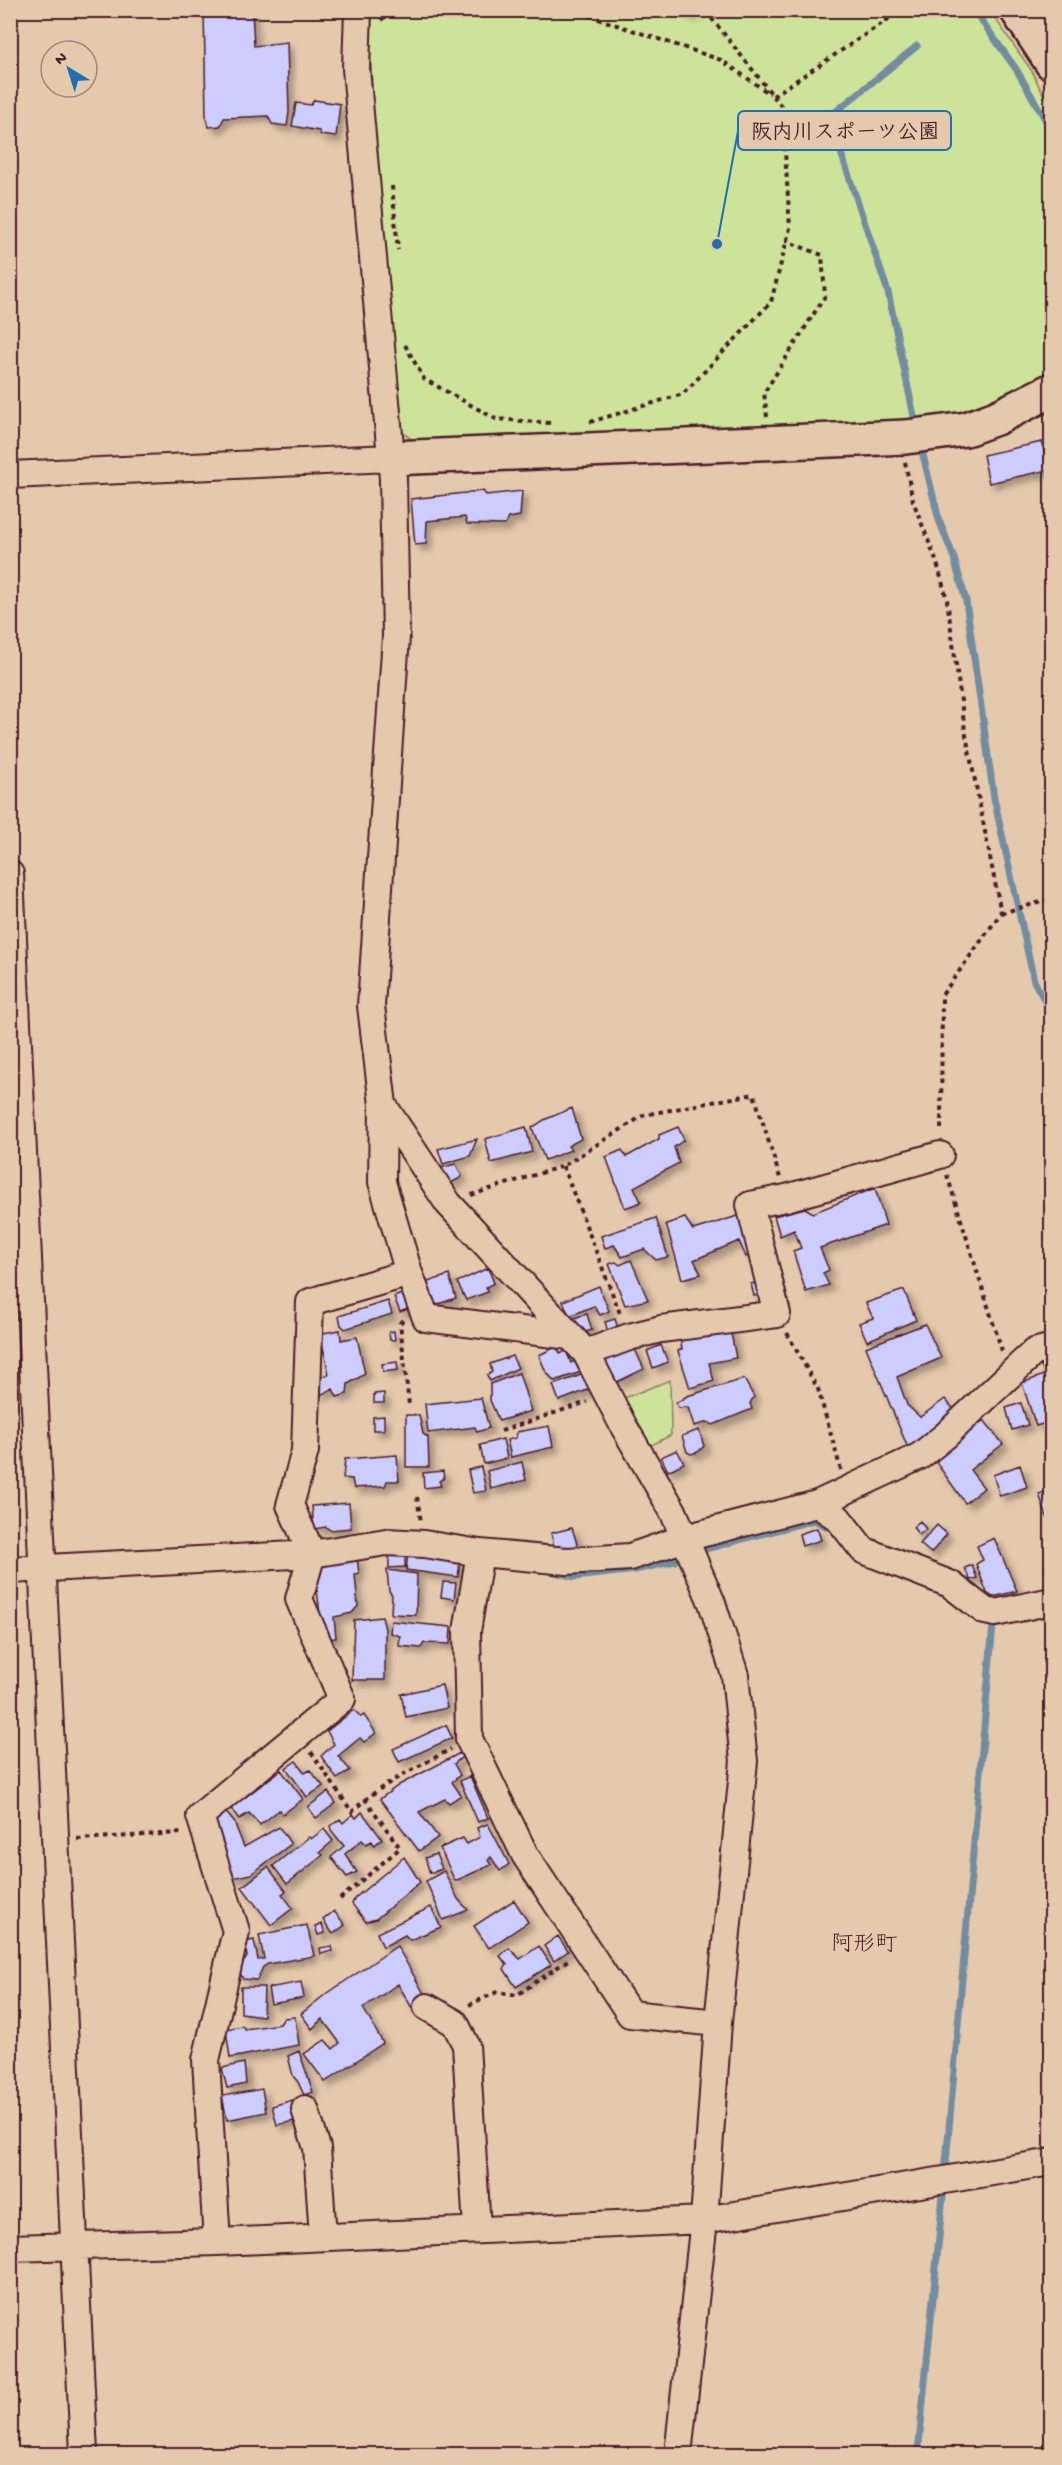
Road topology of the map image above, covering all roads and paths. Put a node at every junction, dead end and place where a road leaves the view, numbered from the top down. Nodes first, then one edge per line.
1 (392, 10) edge
2 (572, 10) edge
3 (705, 10) edge
4 (884, 10) edge
5 (1017, 10) edge
6 (367, 17) edge
7 (1052, 63) edge
8 (773, 96) junction
9 (392, 183) dead end
10 (786, 241) junction
11 (398, 252) dead end
12 (405, 344) dead end
13 (1052, 390) edge
14 (559, 423) dead end
15 (580, 424) dead end
16 (911, 436) junction
17 (771, 444) junction
18 (390, 458) junction
19 (10, 475) edge
20 (10, 874) edge
21 (1052, 899) edge
22 (1002, 913) junction
23 (383, 1105) junction
24 (940, 1155) junction
25 (563, 1166) junction
26 (786, 1198) junction
27 (448, 1203) junction
28 (409, 1273) junction
29 (777, 1314) junction
30 (426, 1318) junction
31 (629, 1337) junction
32 (578, 1345) junction
33 (1052, 1347) edge
34 (1010, 1374) junction
35 (609, 1397) junction
36 (409, 1405) dead end
37 (501, 1431) dead end
38 (848, 1491) junction
39 (817, 1504) junction
40 (685, 1538) junction
41 (480, 1553) junction
42 (312, 1554) junction
43 (10, 1569) edge
44 (43, 1569) junction
45 (1052, 1601) edge
46 (299, 1734) junction
47 (469, 1739) junction
48 (365, 1799) junction
49 (205, 1831) junction
50 (56, 1840) junction
51 (340, 1899) dead end
52 (586, 1948) junction
53 (435, 2012) joint
54 (718, 2023) junction
55 (304, 2109) dead end
56 (1052, 2162) edge
57 (705, 2220) junction
58 (477, 2230) junction
59 (323, 2237) junction
60 (217, 2242) junction
61 (75, 2245) junction
62 (10, 2248) edge
63 (84, 2454) edge
64 (678, 2454) edge

1 - 6 path
2 - 8 path
3 - 8 path
4 - 8 path
5 - 7 street
6 - 18 street
8 - 10 path
9 - 11 path
10 - 15 path
10 - 17 path
12 - 14 path
13 - 16 street
16 - 17 street
16 - 22 path
17 - 18 street
18 - 19 street
18 - 23 street
20 - 44 street
21 - 22 path
22 - 24 path
23 - 27 street
23 - 28 street
24 - 26 street
24 - 34 path
25 - 26 path
25 - 27 path
25 - 31 path
26 - 29 street
27 - 32 street
28 - 30 street
28 - 42 street
29 - 31 street
29 - 38 path
30 - 32 street
30 - 36 path
31 - 32 street
32 - 35 street
33 - 34 street
34 - 38 street
35 - 37 path
35 - 40 street
38 - 39 street
39 - 40 street
39 - 45 street
40 - 41 street
40 - 54 street
41 - 42 street
41 - 47 street
42 - 44 street
42 - 46 street
43 - 44 street
44 - 50 street
46 - 48 path
46 - 49 street
47 - 48 path
47 - 52 street
48 - 51 path
49 - 50 path
49 - 60 street
50 - 61 street
52 - 53 path
52 - 54 street
53 - 58 street
54 - 57 street
55 - 59 street
56 - 57 street
57 - 58 street
57 - 64 street
58 - 59 street
59 - 60 street
60 - 61 street
61 - 62 street
61 - 63 street

